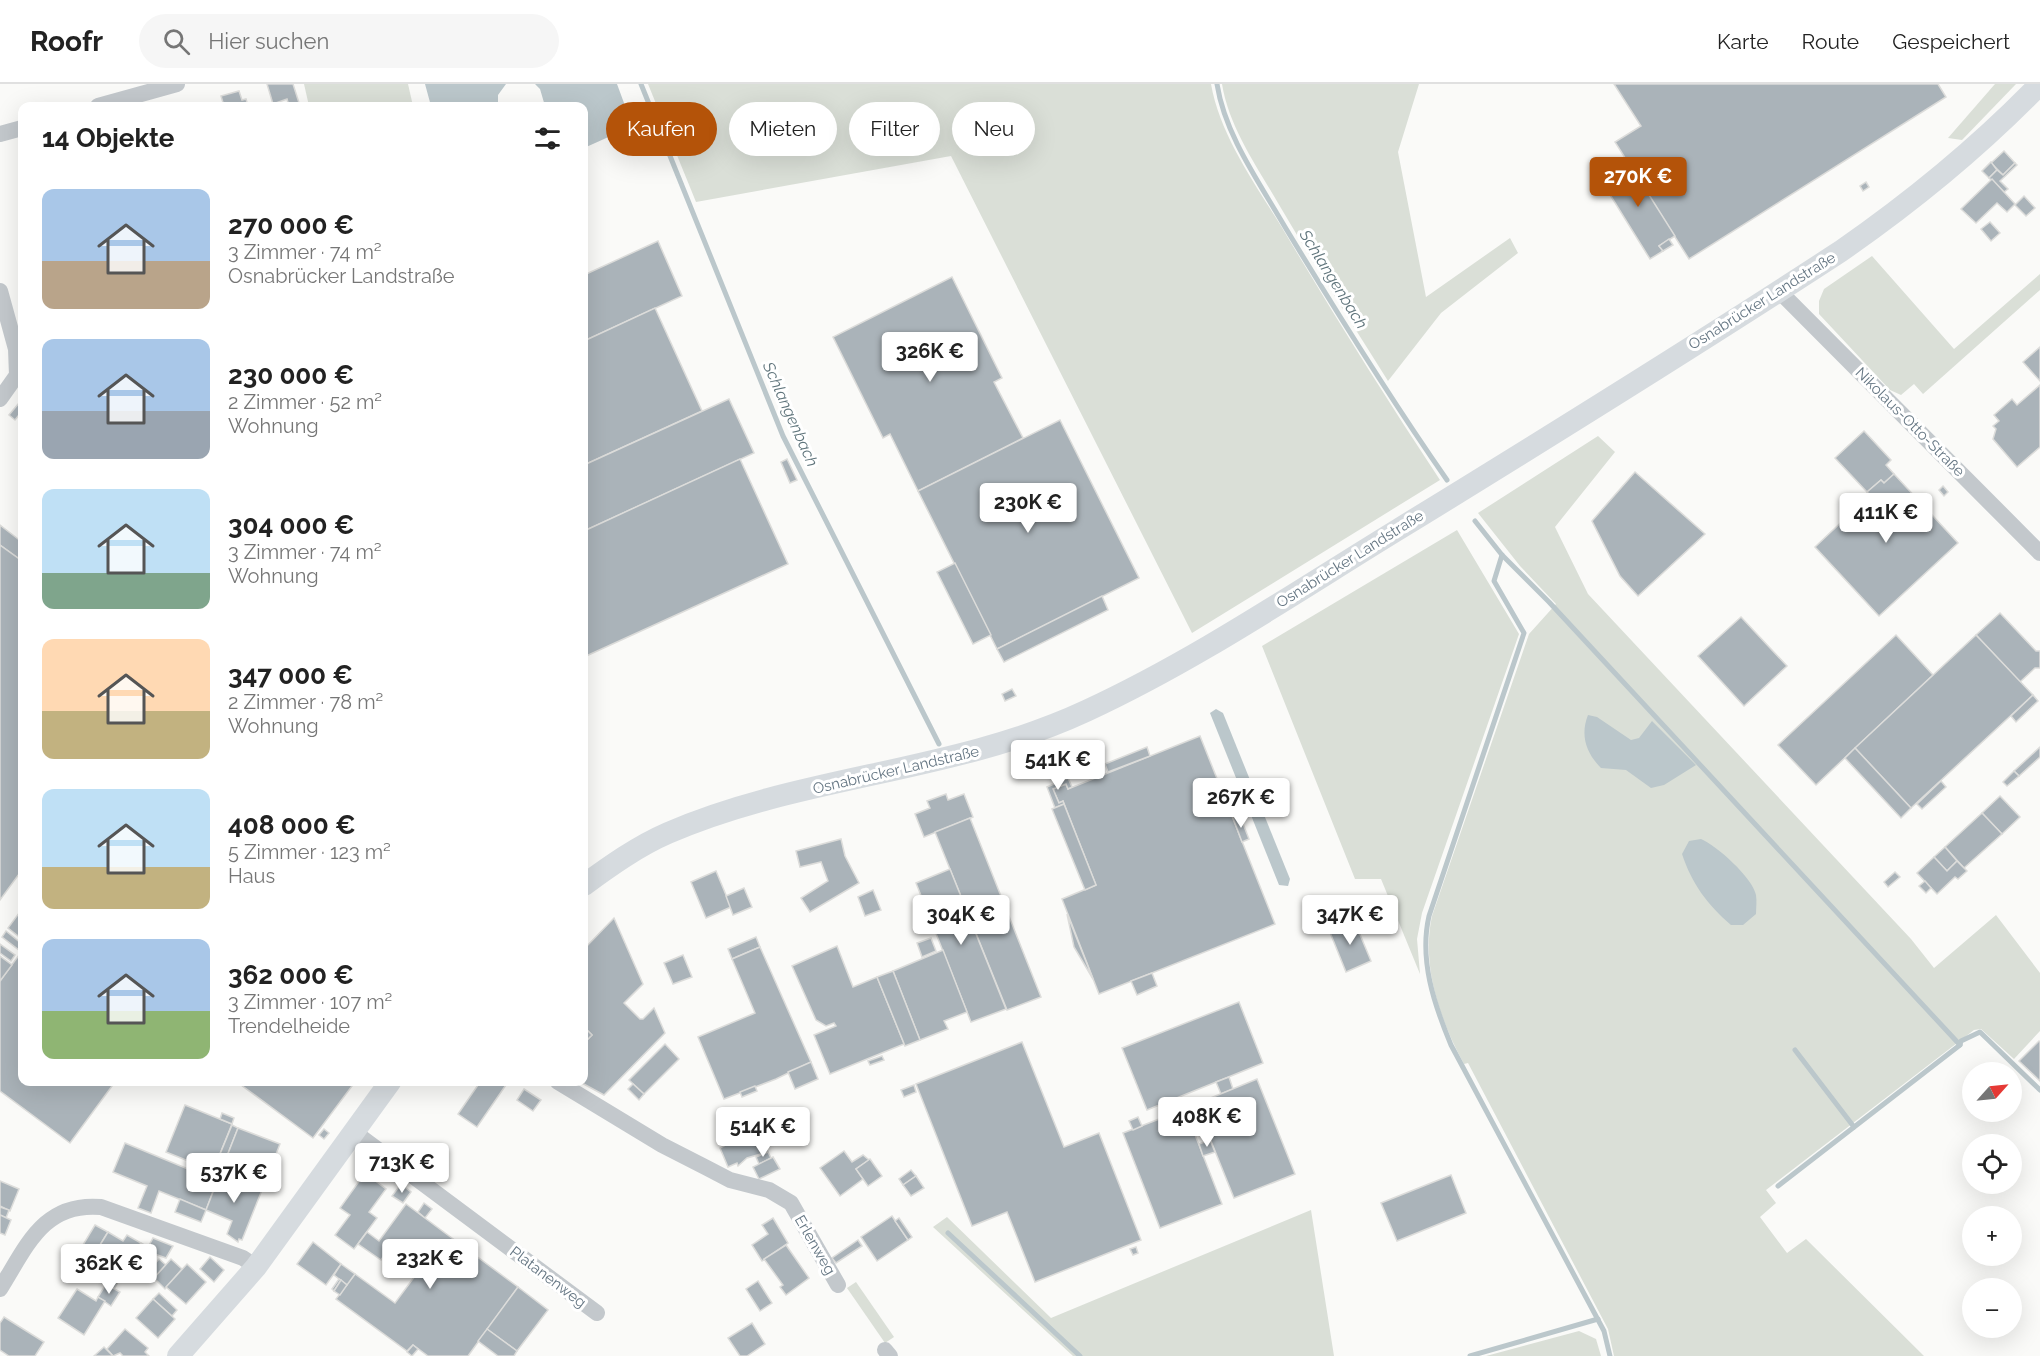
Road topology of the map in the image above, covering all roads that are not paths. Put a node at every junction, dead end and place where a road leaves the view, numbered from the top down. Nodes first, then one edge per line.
1 (177, 84) edge
2 (2039, 88) edge
3 (112, 102) edge
4 (18, 129) edge
5 (0, 134) edge
6 (0, 291) edge
7 (1779, 291) junction
8 (0, 399) edge
9 (2040, 553) edge
10 (588, 882) edge
11 (387, 1086) edge
12 (565, 1086) edge
13 (354, 1132) junction
14 (256, 1267) junction
15 (838, 1285) dead end
16 (0, 1289) edge
17 (597, 1313) dead end
18 (178, 1356) edge

1 - 3 street
2 - 7 street, Osnabrücker Landstraße
4 - 5 street
6 - 8 street
7 - 9 street, Nikolaus-Otto-Straße
7 - 10 street, Osnabrücker Landstraße
11 - 13 street
12 - 15 street, Erlenweg
13 - 14 street
13 - 17 street, Platanenweg
14 - 16 street
14 - 18 street

